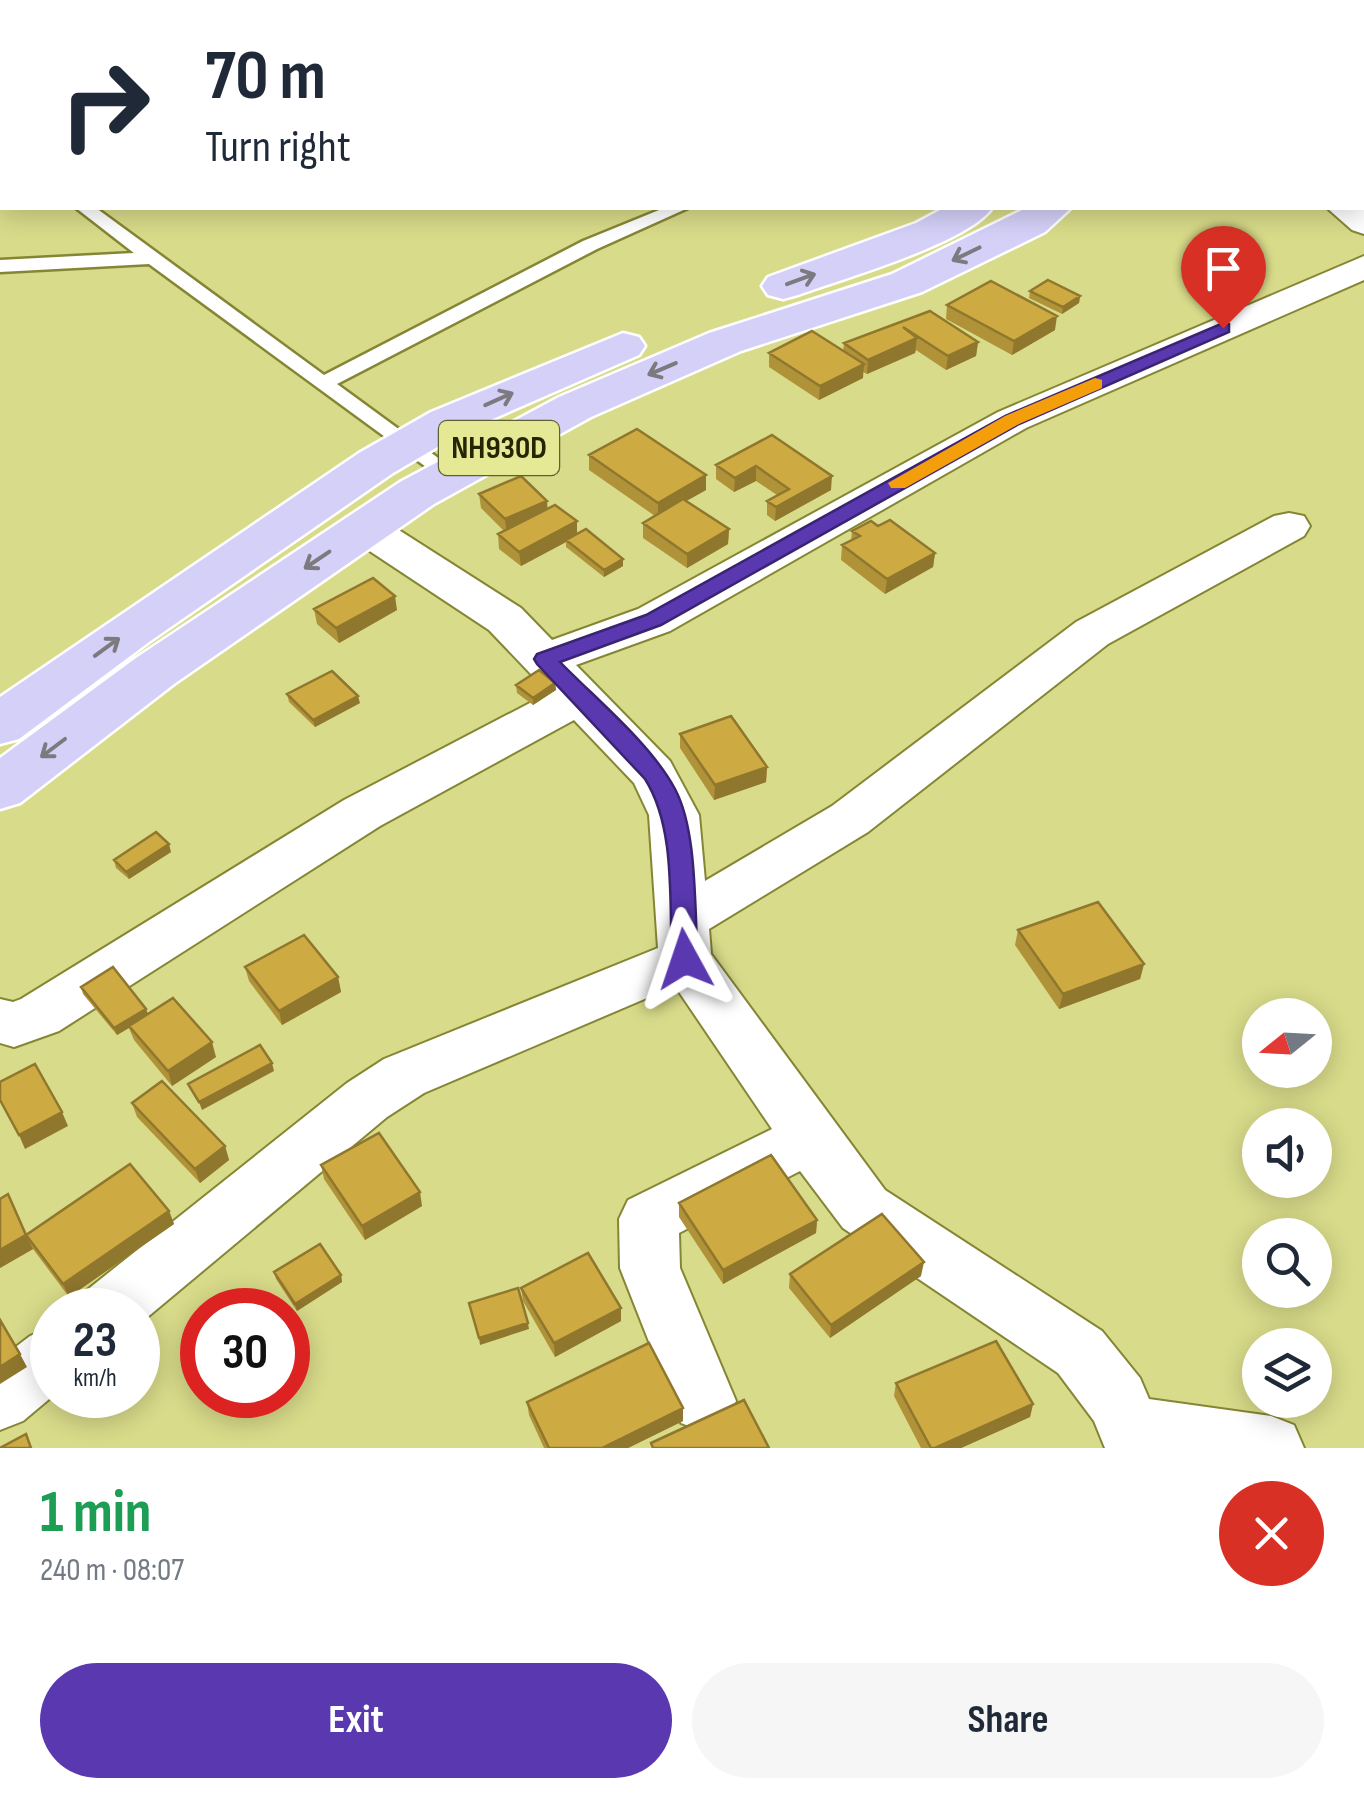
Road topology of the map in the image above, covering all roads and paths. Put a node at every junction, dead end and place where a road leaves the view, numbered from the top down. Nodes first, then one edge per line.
1 (97, 210) edge
2 (674, 210) edge
3 (968, 210) edge
4 (1048, 210) edge
5 (154, 258) junction
6 (0, 266) edge
7 (1364, 267) edge
8 (324, 383) junction
9 (408, 444) junction
10 (448, 476) junction
11 (1288, 526) dead end
12 (365, 528) junction
13 (563, 678) junction
14 (0, 725) edge
15 (0, 788) edge
16 (683, 940) junction
17 (0, 1021) edge
18 (809, 1138) junction
19 (137, 1288) edge
20 (30, 1375) edge
21 (0, 1400) edge
22 (704, 1401) dead end
23 (1134, 1438) edge
24 (1271, 1448) edge

1 - 5 lane
2 - 8 lane
9 -> 3 highway, NH930D
4 -> 10 highway, NH930D
5 - 6 lane
5 - 8 lane
7 - 13 street
8 - 9 lane
9 - 10 lane
14 -> 9 highway, NH930D
10 - 12 highway, NH930D
11 - 16 street
12 - 13 street
12 -> 15 highway, NH930D
13 - 16 street
13 - 17 street
16 - 18 street
16 - 19 street
18 - 22 street
18 - 23 street
20 - 21 street
23 - 24 street

